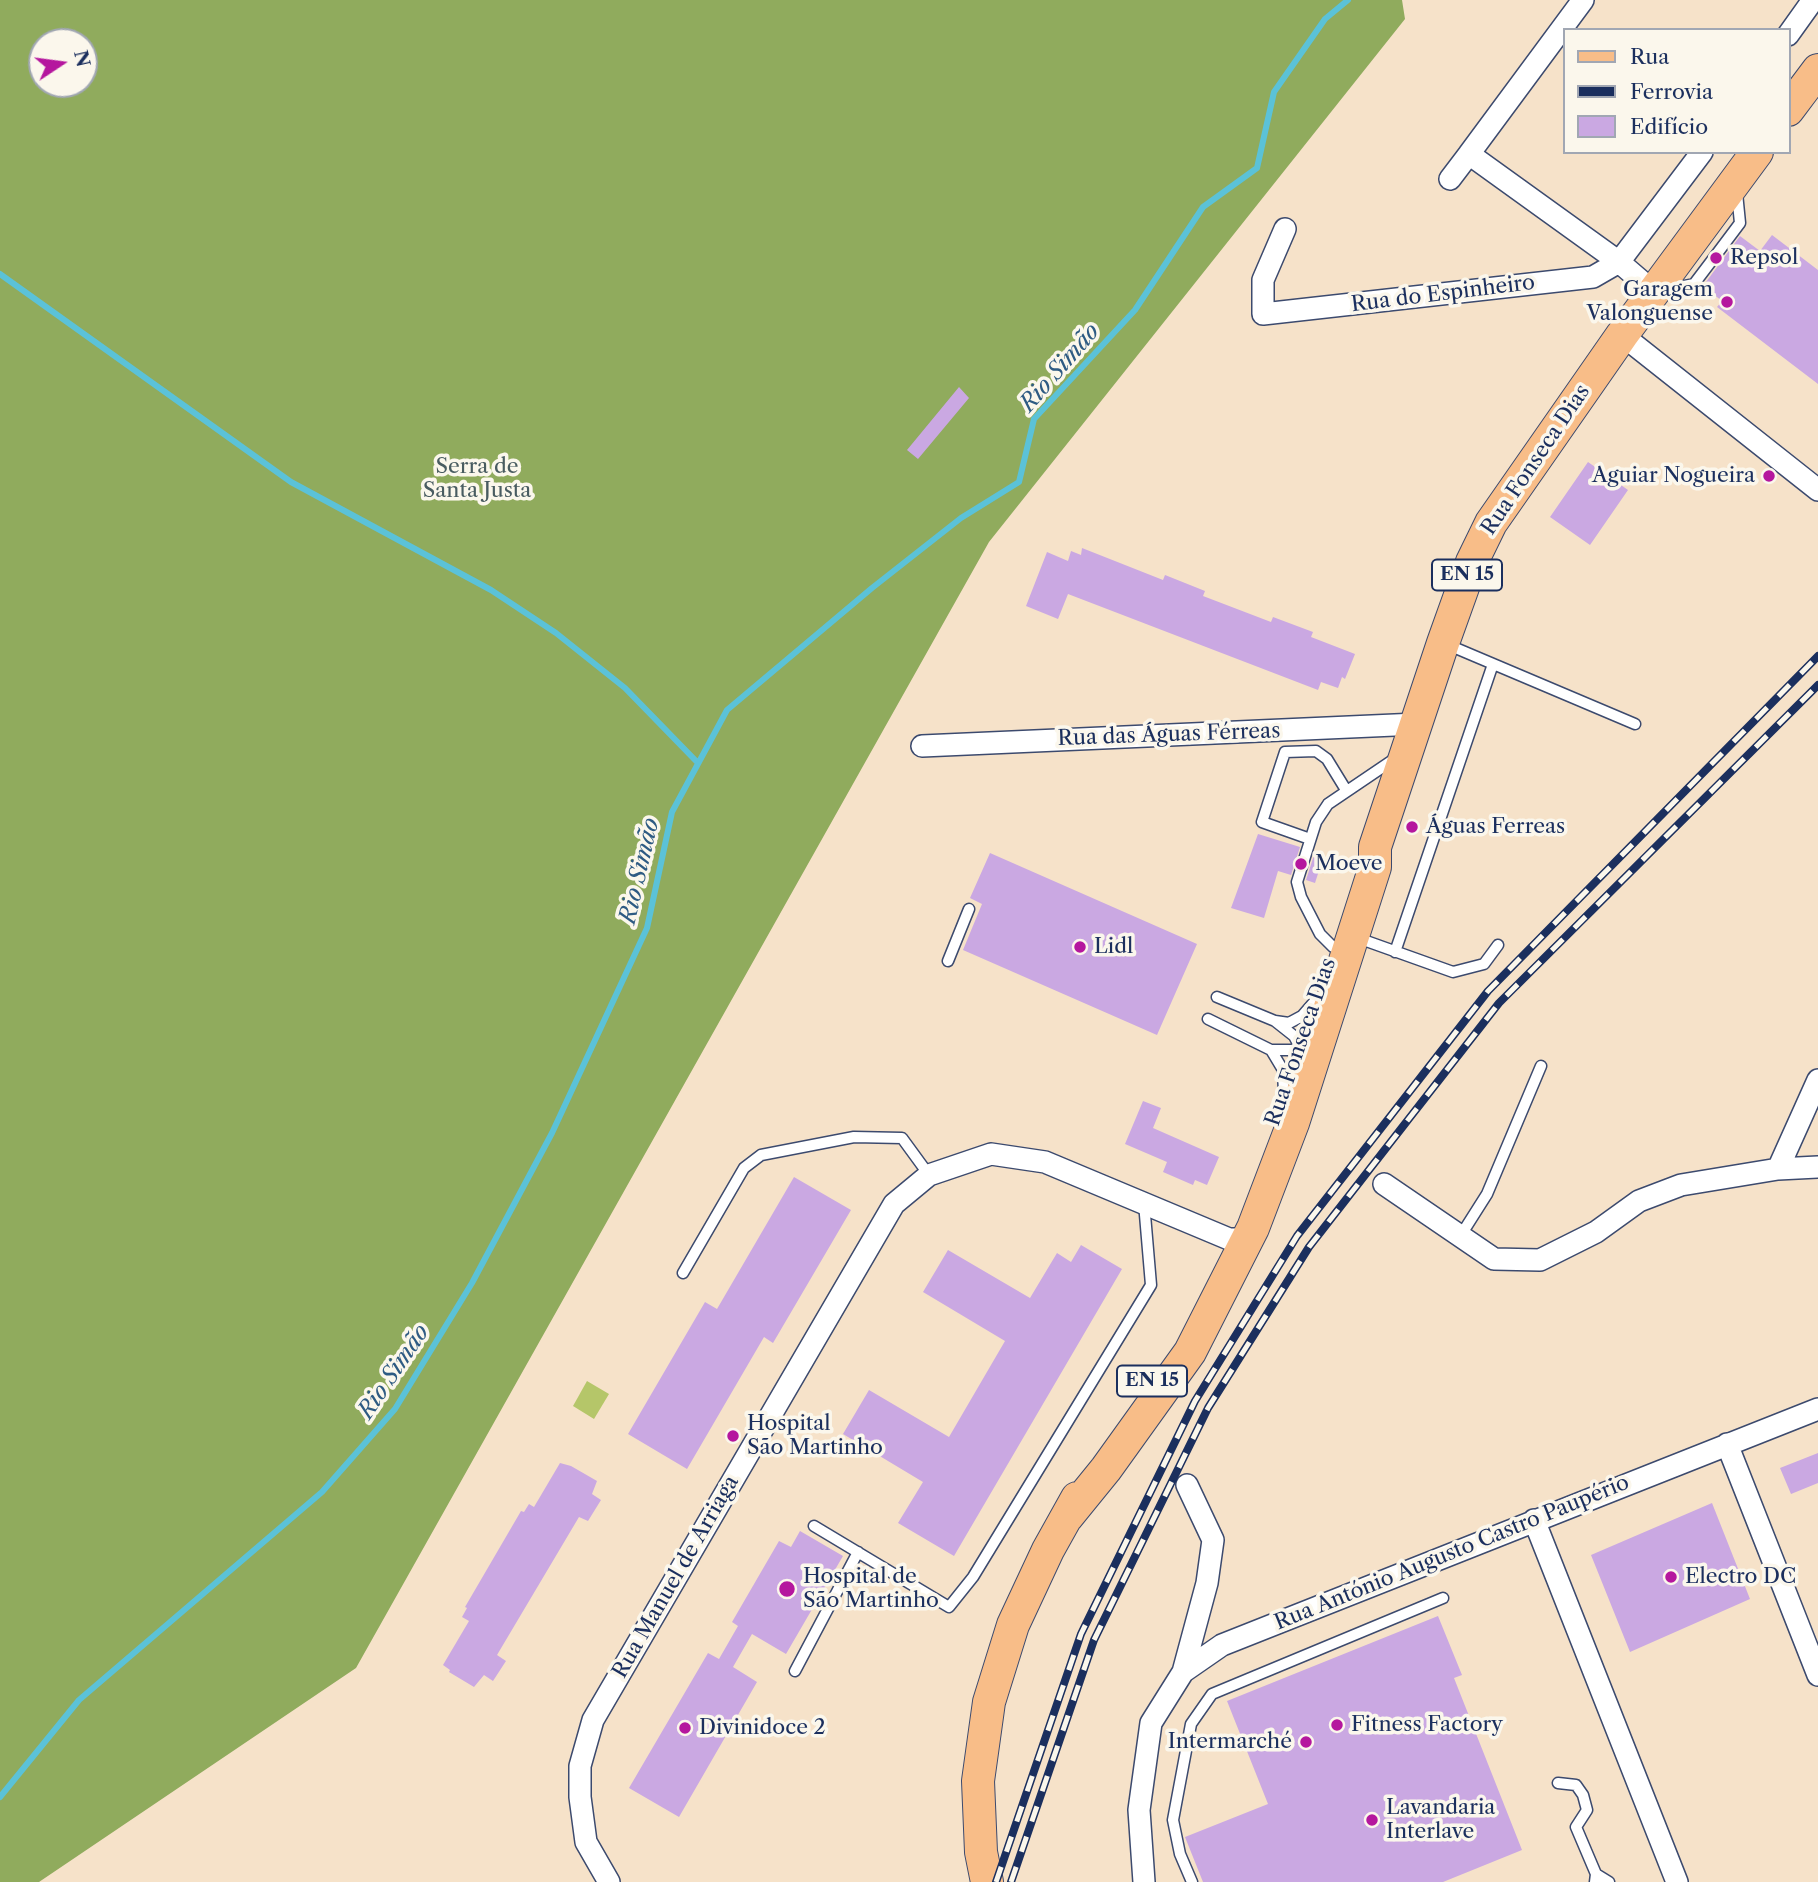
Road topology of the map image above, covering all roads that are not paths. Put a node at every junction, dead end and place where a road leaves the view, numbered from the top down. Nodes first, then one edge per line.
1 (1583, 0) edge
2 (1813, 0) edge
3 (1562, 28) edge
4 (1562, 28) edge
5 (1790, 32) edge
6 (1818, 70) edge
7 (1790, 107) edge
8 (1469, 154) junction
9 (1700, 154) edge
10 (1756, 154) edge
11 (1450, 179) dead end
12 (1285, 229) dead end
13 (1619, 262) junction
14 (1654, 292) junction
15 (1622, 335) junction
16 (1818, 490) edge
17 (1443, 643) junction
18 (1493, 664) junction
19 (1635, 724) dead end
20 (1412, 738) junction
21 (922, 746) dead end
22 (1346, 790) junction
23 (1310, 839) junction
24 (969, 909) dead end
25 (1345, 943) junction
26 (1498, 945) dead end
27 (1395, 952) junction
28 (948, 961) dead end
29 (1217, 997) dead end
30 (1322, 1007) junction
31 (1208, 1019) dead end
32 (1275, 1021) junction
33 (1285, 1049) junction
34 (1541, 1066) dead end
35 (1818, 1080) edge
36 (1288, 1138) junction
37 (1818, 1167) edge
38 (1778, 1169) junction
39 (929, 1175) junction
40 (1384, 1184) dead end
41 (1144, 1202) junction
42 (1241, 1233) junction
43 (1461, 1235) junction
44 (683, 1273) dead end
45 (1818, 1409) edge
46 (1727, 1444) junction
47 (1187, 1485) dead end
48 (1067, 1517) junction
49 (1534, 1520) junction
50 (814, 1526) dead end
51 (858, 1552) junction
52 (1443, 1598) dead end
53 (795, 1671) dead end
54 (1183, 1672) junction
55 (1818, 1675) edge
56 (1558, 1783) dead end
57 (984, 1867) edge
58 (1595, 1878) edge
59 (610, 1882) edge
60 (1144, 1882) edge
61 (1192, 1882) edge
62 (1609, 1882) edge
63 (1677, 1882) edge

1 - 4 street
2 - 5 street
3 - 8 street
6 - 7 main road
8 - 11 street
8 - 13 street
9 - 13 street
10 - 14 main road, Rua Fonseca Dias / EN 15
12 - 13 street, Rua do Espinheiro
13 - 14 street
14 - 15 main road, Rua Fonseca Dias / EN 15
15 - 16 street
15 - 17 main road, Rua Fonseca Dias / EN 15
17 - 18 lane
17 - 20 main road, Rua Fonseca Dias / EN 15
18 - 19 lane
18 - 27 lane
20 - 21 street, Rua das Águas Férreas
20 - 22 lane
20 - 25 main road, Rua Fonseca Dias / EN 15
22 - 23 lane
22 - 23 lane
23 - 25 lane
24 - 28 lane
25 - 27 lane
25 - 30 main road, Rua Fonseca Dias / EN 15
26 - 27 lane
29 - 32 lane
30 - 32 lane
30 - 33 main road, Rua Fonseca Dias / EN 15
30 - 36 main road, Rua Fonseca Dias / EN 15
31 - 33 lane
32 - 33 lane
33 - 36 lane
33 - 42 main road, Rua Fonseca Dias / EN 15
34 - 43 lane
35 - 38 street
36 - 42 main road, Rua Fonseca Dias / EN 15
37 - 38 street
38 - 43 street
39 - 41 street, Rua Manuel de Arriaga
39 - 44 lane
39 - 59 street, Rua Manuel de Arriaga
40 - 43 street
41 - 42 street, Rua Manuel de Arriaga
41 - 51 lane
42 - 48 main road, Rua Fonseca Dias / EN 15
42 - 48 main road, Rua Fonseca Dias / EN 15
45 - 46 street, Rua António Augusto Castro Paupério
46 - 49 street, Rua António Augusto Castro Paupério
46 - 55 street
47 - 54 street
48 - 57 main road, Rua Fonseca Dias / EN 15
49 - 54 street, Rua António Augusto Castro Paupério
49 - 63 street
50 - 51 lane
51 - 53 lane
52 - 61 lane
54 - 60 street
56 - 58 lane
58 - 62 lane

